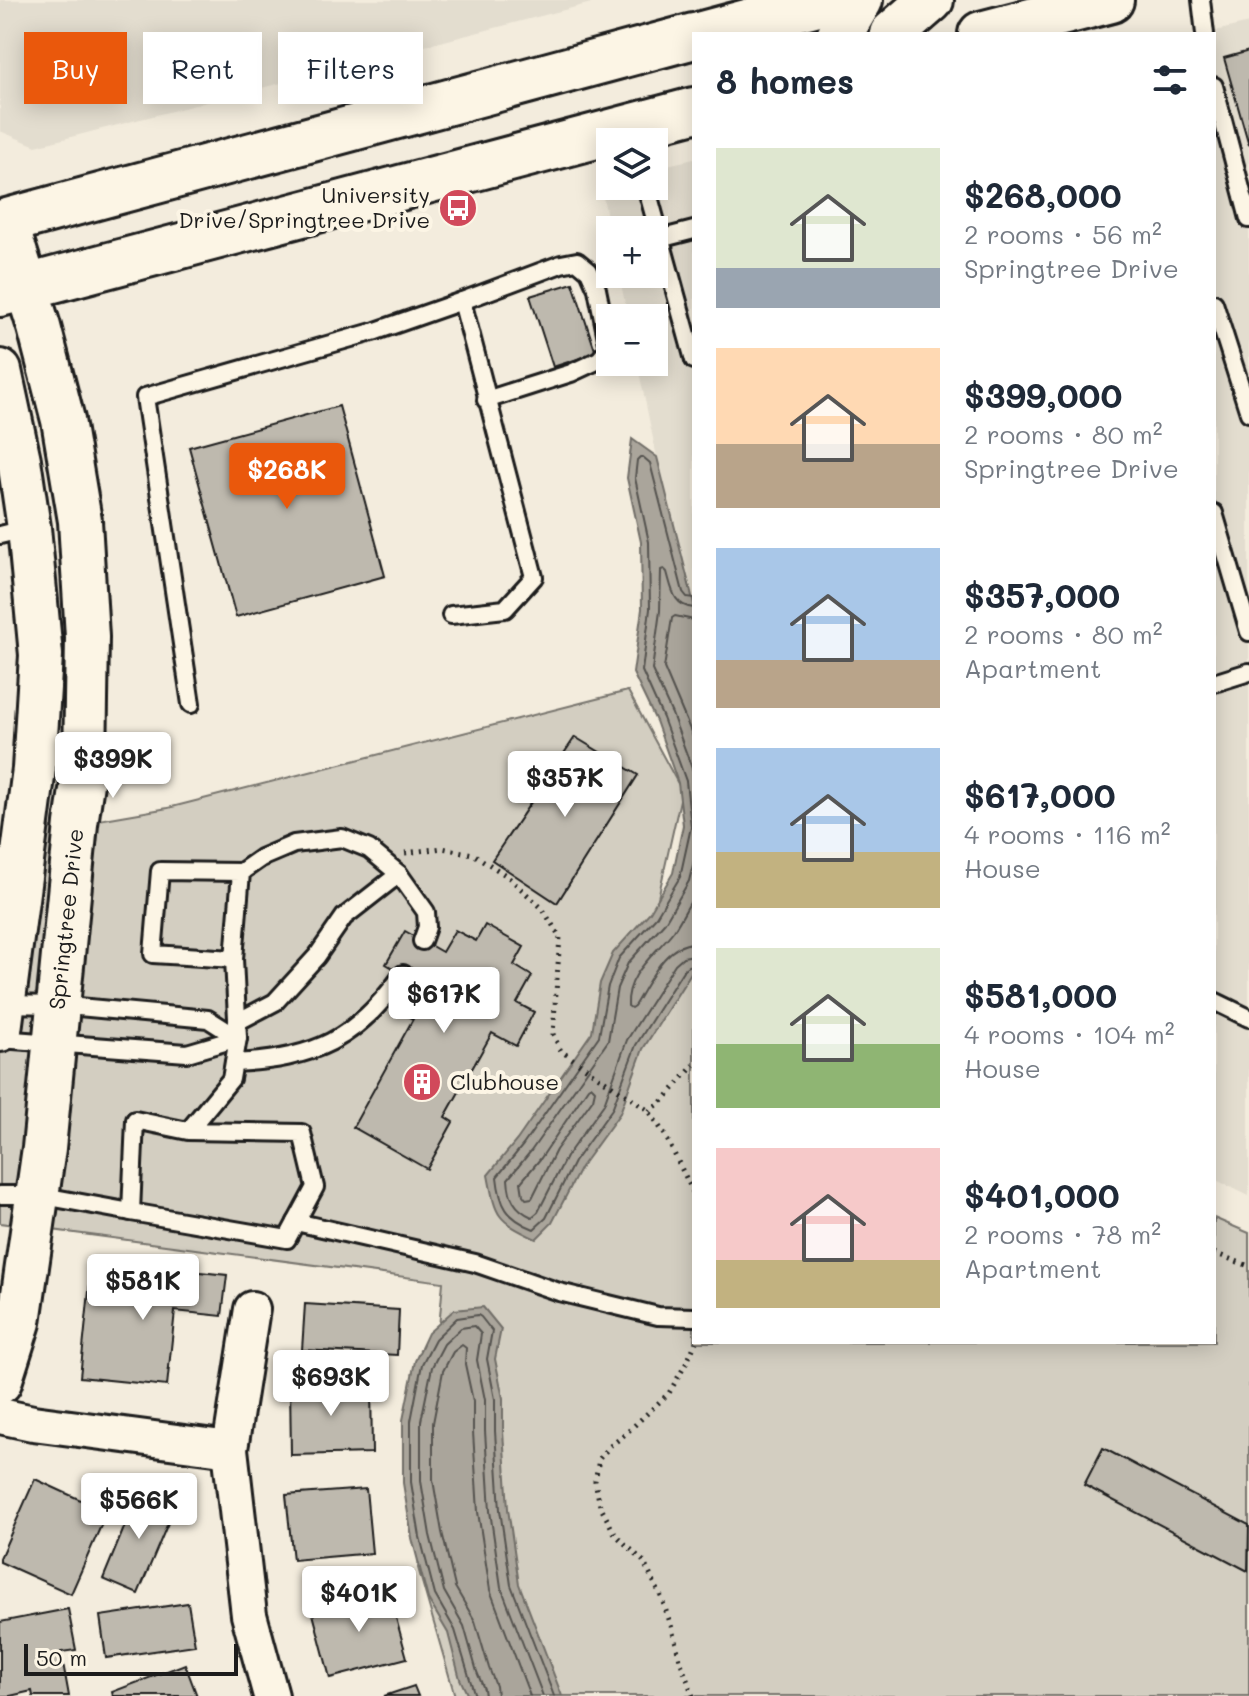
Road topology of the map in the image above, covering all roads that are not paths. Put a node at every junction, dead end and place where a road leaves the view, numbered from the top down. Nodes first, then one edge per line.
1 (931, 0) edge
2 (1111, 0) edge
3 (1201, 0) edge
4 (835, 7) edge
5 (712, 32) edge
6 (894, 32) edge
7 (989, 32) edge
8 (1205, 32) edge
9 (692, 37) edge
10 (1216, 94) edge
11 (692, 111) edge
12 (648, 128) edge
13 (596, 143) edge
14 (2, 217) edge
15 (1249, 219) edge
16 (692, 231) edge
17 (668, 237) edge
18 (668, 270) edge
19 (13, 291) edge
20 (462, 301) junction
21 (1216, 309) edge
22 (692, 353) edge
23 (0, 371) edge
24 (486, 400) junction
25 (1249, 413) edge
26 (1216, 527) edge
27 (14, 531) edge
28 (1219, 547) edge
29 (451, 615) dead end
30 (1249, 632) edge
31 (1249, 672) edge
32 (1216, 682) edge
33 (191, 704) dead end
34 (393, 869) junction
35 (241, 872) junction
36 (422, 941) dead end
37 (234, 959) junction
38 (403, 974) dead end
39 (1216, 1002) edge
40 (1249, 1018) edge
41 (1, 1024) edge
42 (56, 1024) junction
43 (237, 1030) junction
44 (234, 1063) junction
45 (188, 1131) junction
46 (19, 1195) edge
47 (131, 1212) junction
48 (296, 1222) junction
49 (252, 1309) dead end
50 (692, 1317) edge
51 (0, 1382) edge
52 (0, 1416) edge
53 (230, 1449) junction
54 (271, 1696) edge

1 - 6 main road
2 - 7 main road
3 - 8 lane
4 - 5 main road
9 - 14 main road
10 - 15 lane
11 - 12 main road
13 - 19 main road
14 - 19 street, Springtree Drive
16 - 17 lane
18 - 22 lane
19 - 42 street, Springtree Drive
20 - 24 lane
20 - 24 lane
20 - 33 lane
21 - 25 lane
23 - 27 street
24 - 29 lane
26 - 28 lane
27 - 41 street
28 - 30 lane
31 - 32 lane
34 - 35 lane
34 - 36 lane
34 - 43 lane
35 - 37 lane
35 - 37 lane
37 - 43 lane
38 - 44 lane
39 - 40 lane
41 - 42 lane
41 - 42 lane
42 - 43 lane
42 - 43 lane
42 - 46 street, Springtree Drive
43 - 44 lane
44 - 45 lane
45 - 47 lane
45 - 48 lane
46 - 47 lane
46 - 51 street, Springtree Drive
47 - 48 lane
48 - 50 lane
49 - 53 street
52 - 53 street
53 - 54 street

